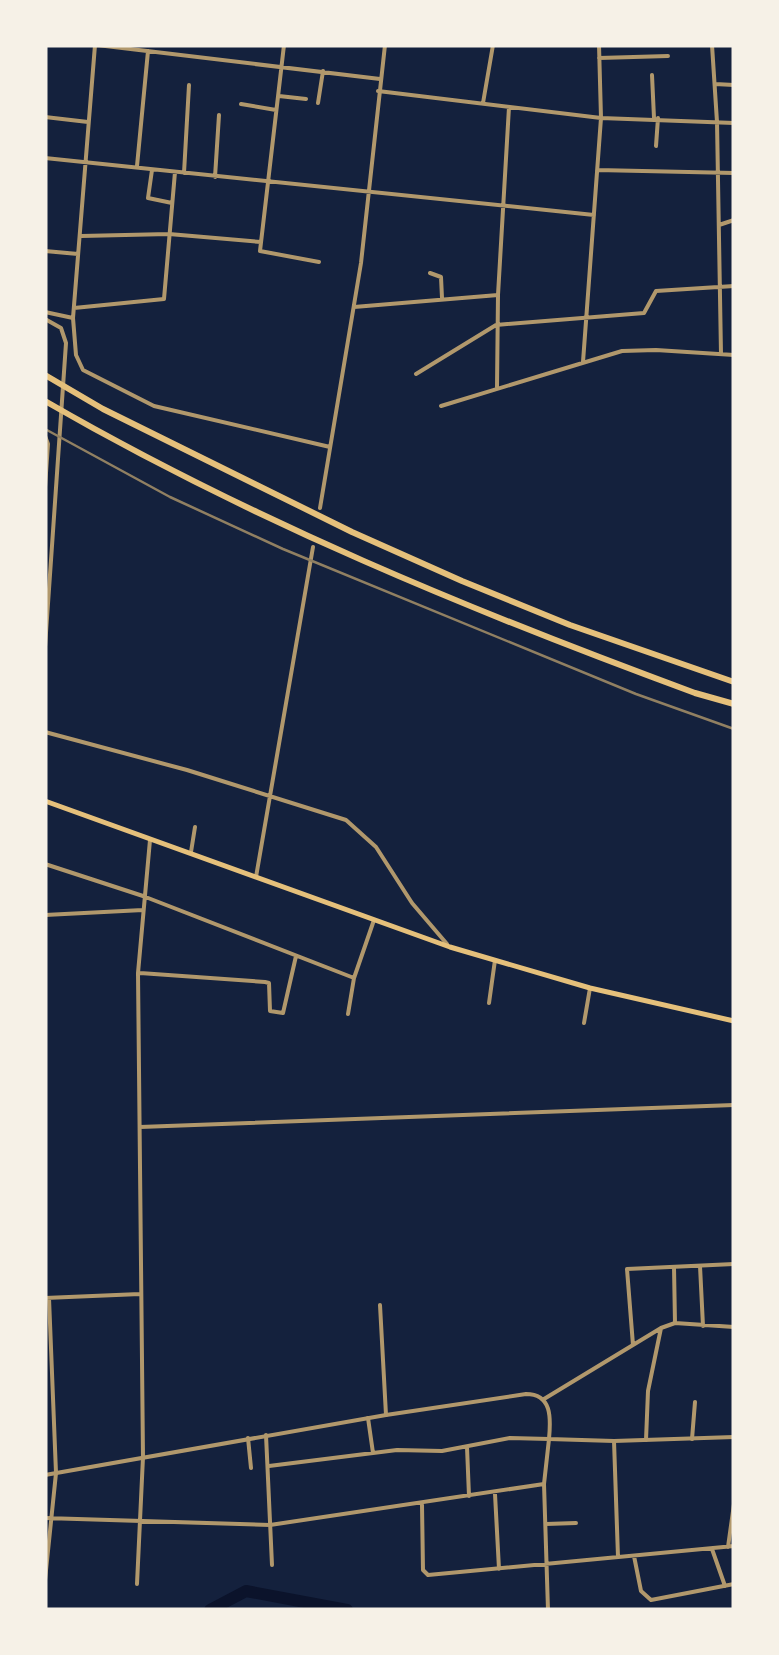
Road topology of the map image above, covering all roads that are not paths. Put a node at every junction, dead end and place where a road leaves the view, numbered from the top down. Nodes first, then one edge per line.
1 (96, 45) edge
2 (284, 45) edge
3 (385, 45) edge
4 (493, 45) edge
5 (599, 45) edge
6 (712, 45) edge
7 (148, 51) junction
8 (668, 56) dead end
9 (599, 58) junction
10 (282, 66) junction
11 (323, 71) junction
12 (652, 74) dead end
13 (380, 79) junction
14 (714, 84) junction
15 (190, 85) dead end
16 (734, 85) edge
17 (378, 92) junction
18 (280, 96) junction
19 (306, 99) dead end
20 (318, 103) dead end
21 (241, 104) dead end
22 (484, 104) junction
23 (510, 107) junction
24 (276, 110) junction
25 (219, 114) dead end
26 (45, 118) edge
27 (601, 118) junction
28 (656, 118) junction
29 (88, 122) junction
30 (717, 122) junction
31 (734, 123) edge
32 (656, 146) dead end
33 (45, 158) edge
34 (84, 162) junction
35 (137, 168) junction
36 (152, 170) junction
37 (597, 170) junction
38 (175, 172) junction
39 (184, 173) junction
40 (734, 173) edge
41 (718, 174) junction
42 (215, 177) junction
43 (267, 182) junction
44 (368, 194) junction
45 (172, 203) junction
46 (502, 206) junction
47 (594, 215) junction
48 (734, 220) edge
49 (719, 225) junction
50 (169, 234) junction
51 (79, 236) junction
52 (261, 242) junction
53 (45, 251) edge
54 (78, 254) junction
55 (319, 262) dead end
56 (430, 273) dead end
57 (734, 286) edge
58 (720, 287) junction
59 (498, 295) junction
60 (442, 298) junction
61 (354, 307) junction
62 (74, 308) junction
63 (45, 315) edge
64 (586, 316) junction
65 (73, 318) junction
66 (496, 324) junction
67 (721, 354) junction
68 (734, 355) edge
69 (583, 362) junction
70 (416, 374) dead end
71 (45, 375) edge
72 (498, 388) junction
73 (45, 401) edge
74 (441, 406) dead end
75 (45, 436) edge
76 (330, 448) junction
77 (45, 487) edge
78 (320, 508) dead end
79 (313, 547) dead end
80 (46, 628) edge
81 (45, 646) edge
82 (734, 682) edge
83 (734, 704) edge
84 (45, 732) edge
85 (270, 796) junction
86 (45, 801) edge
87 (196, 827) dead end
88 (150, 840) junction
89 (191, 852) junction
90 (45, 864) edge
91 (256, 877) junction
92 (144, 896) junction
93 (143, 910) junction
94 (45, 915) edge
95 (374, 920) junction
96 (450, 947) junction
97 (296, 956) junction
98 (496, 960) junction
99 (138, 973) junction
100 (354, 978) junction
101 (590, 988) junction
102 (489, 1003) dead end
103 (348, 1014) dead end
104 (734, 1021) edge
105 (584, 1024) dead end
106 (734, 1105) edge
107 (140, 1127) junction
108 (734, 1264) edge
109 (700, 1266) junction
110 (674, 1267) junction
111 (141, 1294) junction
112 (47, 1298) edge
113 (380, 1305) dead end
114 (675, 1324) junction
115 (703, 1326) junction
116 (660, 1328) junction
117 (734, 1328) edge
118 (633, 1345) junction
119 (544, 1399) junction
120 (695, 1402) dead end
121 (386, 1415) junction
122 (368, 1418) junction
123 (266, 1435) junction
124 (734, 1437) edge
125 (248, 1438) junction
126 (549, 1439) junction
127 (692, 1439) junction
128 (646, 1440) junction
129 (614, 1441) junction
130 (467, 1447) junction
131 (373, 1453) junction
132 (143, 1457) junction
133 (269, 1466) junction
134 (251, 1468) dead end
135 (56, 1473) junction
136 (45, 1475) edge
137 (544, 1484) junction
138 (495, 1492) junction
139 (469, 1496) junction
140 (422, 1503) junction
141 (734, 1504) edge
142 (54, 1516) junction
143 (45, 1518) edge
144 (138, 1520) junction
145 (576, 1523) dead end
146 (545, 1524) junction
147 (270, 1525) junction
148 (731, 1547) edge
149 (712, 1548) junction
150 (47, 1556) edge
151 (634, 1556) junction
152 (618, 1558) junction
153 (272, 1564) dead end
154 (546, 1565) junction
155 (499, 1569) junction
156 (45, 1580) edge
157 (137, 1584) dead end
158 (734, 1584) edge
159 (725, 1586) junction
160 (548, 1610) edge

1 - 7 street
1 - 29 street
2 - 10 street
3 - 13 street
4 - 22 street
5 - 9 street
6 - 14 street
7 - 10 street
7 - 35 street
8 - 9 street
9 - 27 street
10 - 11 street
10 - 18 street
11 - 13 street
11 - 20 street
12 - 28 street
13 - 17 street
14 - 16 street
14 - 30 street
15 - 39 street
17 - 22 street
17 - 44 street
18 - 19 street
18 - 24 street
21 - 24 street
22 - 23 street
23 - 27 street
23 - 46 street
24 - 43 street
25 - 42 street
26 - 29 street
27 - 28 street
27 - 37 street
28 - 30 street
28 - 32 street
29 - 34 street
30 - 31 street
30 - 41 street
33 - 34 street
34 - 35 street
34 - 51 street
35 - 36 street
36 - 38 street
36 - 45 street
37 - 41 street
37 - 47 street
38 - 39 street
38 - 45 street
39 - 42 street
40 - 41 street
41 - 49 street
42 - 43 street
43 - 44 street
43 - 52 street
44 - 46 street
44 - 61 street
45 - 50 street
46 - 47 street
46 - 59 street
47 - 64 street
48 - 49 street
49 - 58 street
50 - 51 street
50 - 52 street
50 - 62 street
51 - 54 street
52 - 55 street
53 - 54 street
54 - 62 street
56 - 60 street
57 - 58 street
58 - 64 street
58 - 67 street
59 - 60 street
59 - 66 street
60 - 61 street
61 - 76 street
62 - 65 street
63 - 65 street
63 - 80 street
64 - 66 street
64 - 69 street
65 - 76 street
66 - 70 street
66 - 72 street
67 - 68 street
67 - 69 street
69 - 72 street
71 - 82 highway
72 - 74 street
73 - 83 highway
75 - 77 street
76 - 78 street
79 - 85 street
80 - 81 street
84 - 85 street
85 - 91 street
85 - 96 street
86 - 88 main road
87 - 89 street
88 - 89 main road
88 - 92 street
89 - 91 main road
90 - 92 street
91 - 95 main road
92 - 93 street
92 - 97 street
93 - 94 street
93 - 99 street
95 - 96 main road
95 - 100 street
96 - 98 main road
97 - 99 street
97 - 100 street
98 - 101 main road
98 - 102 street
99 - 107 street
100 - 103 street
101 - 104 main road
101 - 105 street
106 - 107 street
107 - 111 street
108 - 109 street
109 - 110 street
109 - 115 street
110 - 114 street
110 - 118 street
111 - 112 street
111 - 132 street
112 - 135 street
113 - 121 street
114 - 115 street
114 - 116 street
115 - 117 street
116 - 118 street
116 - 128 street
118 - 119 street
119 - 121 street
119 - 126 street
120 - 127 street
121 - 122 street
122 - 123 street
122 - 131 street
123 - 125 street
123 - 133 street
124 - 127 street
125 - 132 street
125 - 134 street
126 - 129 street
126 - 130 street
126 - 137 street
127 - 128 street
128 - 129 street
129 - 152 street
130 - 131 street
130 - 139 street
131 - 133 street
132 - 135 street
132 - 144 street
133 - 147 street
135 - 136 street
135 - 142 street
137 - 138 street
137 - 146 street
138 - 139 street
138 - 155 street
139 - 140 street
140 - 147 street
140 - 155 street
141 - 148 street
142 - 143 street
142 - 144 street
142 - 150 street
144 - 147 street
144 - 157 street
145 - 146 street
146 - 154 street
147 - 153 street
148 - 149 street
149 - 151 street
149 - 159 street
150 - 156 street
151 - 152 street
151 - 159 street
152 - 154 street
154 - 155 street
154 - 160 street
158 - 159 street

